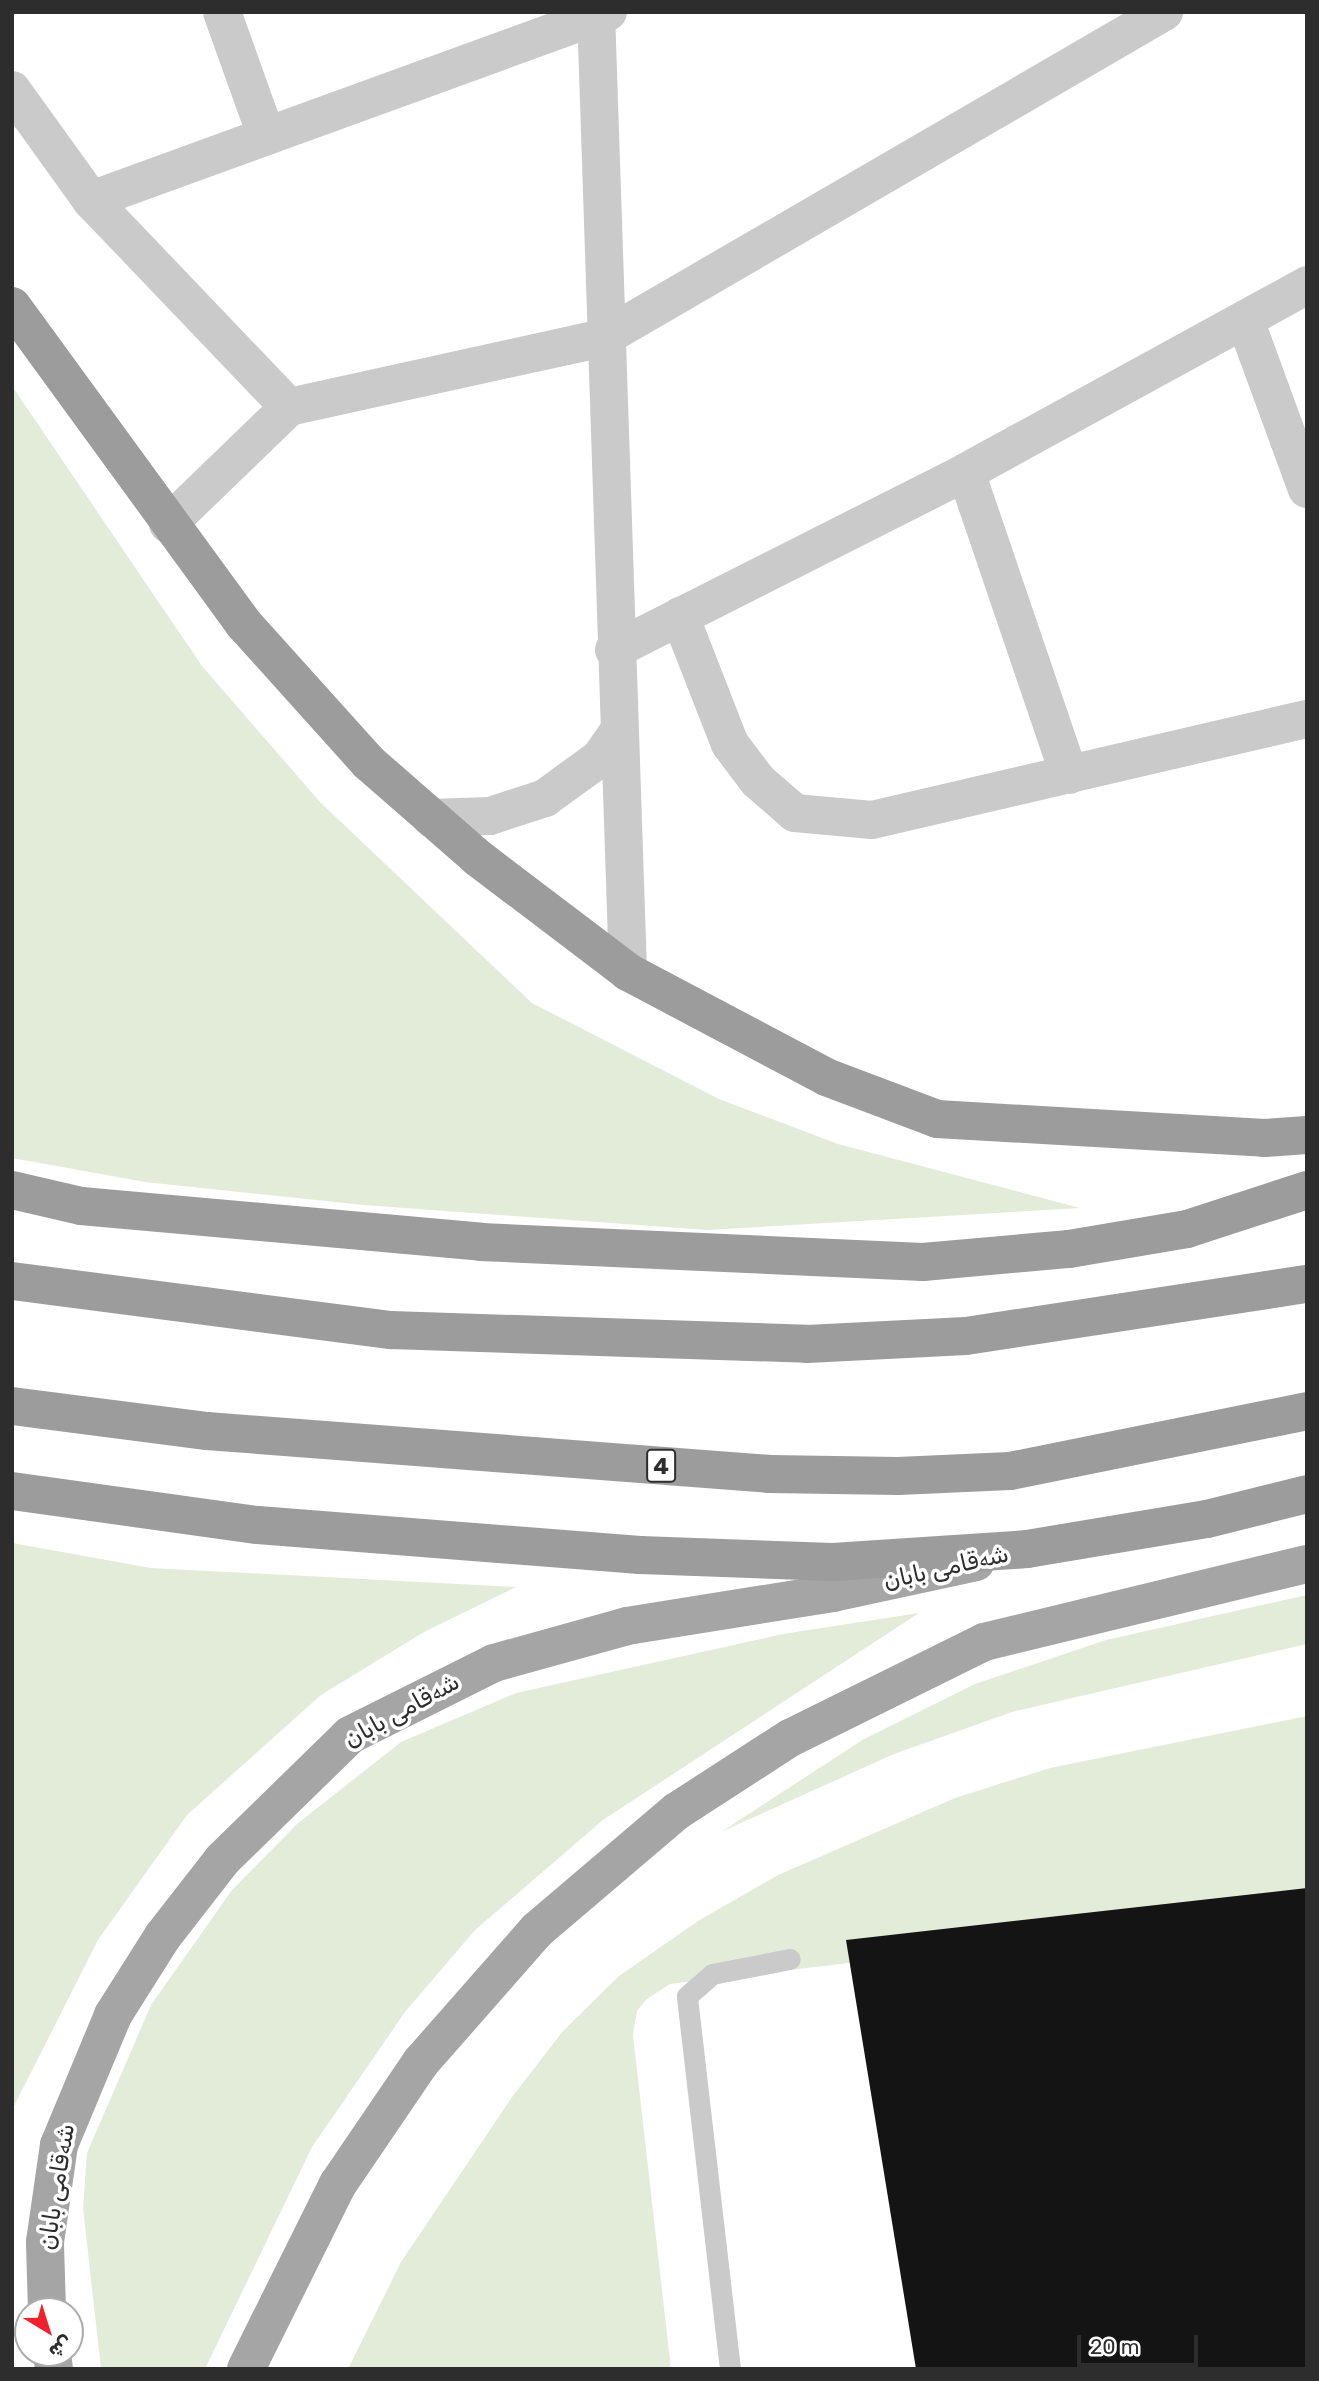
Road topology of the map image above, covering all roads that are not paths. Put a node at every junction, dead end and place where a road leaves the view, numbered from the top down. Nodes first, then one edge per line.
1 (222, 12) edge
2 (1164, 12) edge
3 (600, 15) edge
4 (12, 90) edge
5 (265, 132) junction
6 (91, 200) junction
7 (1307, 285) edge
8 (12, 306) edge
9 (1245, 320) junction
10 (603, 338) junction
11 (289, 407) junction
12 (966, 472) junction
13 (1307, 489) edge
14 (167, 524) junction
15 (680, 616) junction
16 (614, 650) junction
17 (1307, 719) edge
18 (617, 734) junction
19 (1069, 775) junction
20 (431, 818) junction
21 (628, 972) junction
22 (1307, 1135) edge
23 (12, 1190) edge
24 (1307, 1190) edge
25 (12, 1281) edge
26 (1307, 1284) edge
27 (12, 1406) edge
28 (1307, 1411) edge
29 (12, 1491) edge
30 (1307, 1494) edge
31 (1307, 1514) edge
32 (1207, 1520) junction
33 (1027, 1549) junction
34 (1307, 1564) edge
35 (790, 1959) dead end
36 (47, 2297) edge
37 (246, 2369) edge
38 (730, 2369) edge

1 - 5 street
2 - 10 street
3 - 5 street
3 - 10 street
4 - 6 street
5 - 6 street
6 - 11 street
7 - 9 street
8 - 14 highway
9 - 12 street
9 - 13 street
10 - 11 street
10 - 16 street
11 - 14 street
12 - 15 street
12 - 19 street
14 - 20 highway
15 - 16 street
15 - 19 street
16 - 18 street
17 - 19 street
18 - 20 street
18 - 21 street
20 - 21 highway
21 - 22 highway
23 - 24 highway
25 - 26 highway
27 - 28 highway, 4
29 - 33 highway
30 - 32 highway
31 - 32 lane
32 - 33 highway
33 - 36 main road, شەقامی بابان
34 - 37 main road
35 - 38 lane

